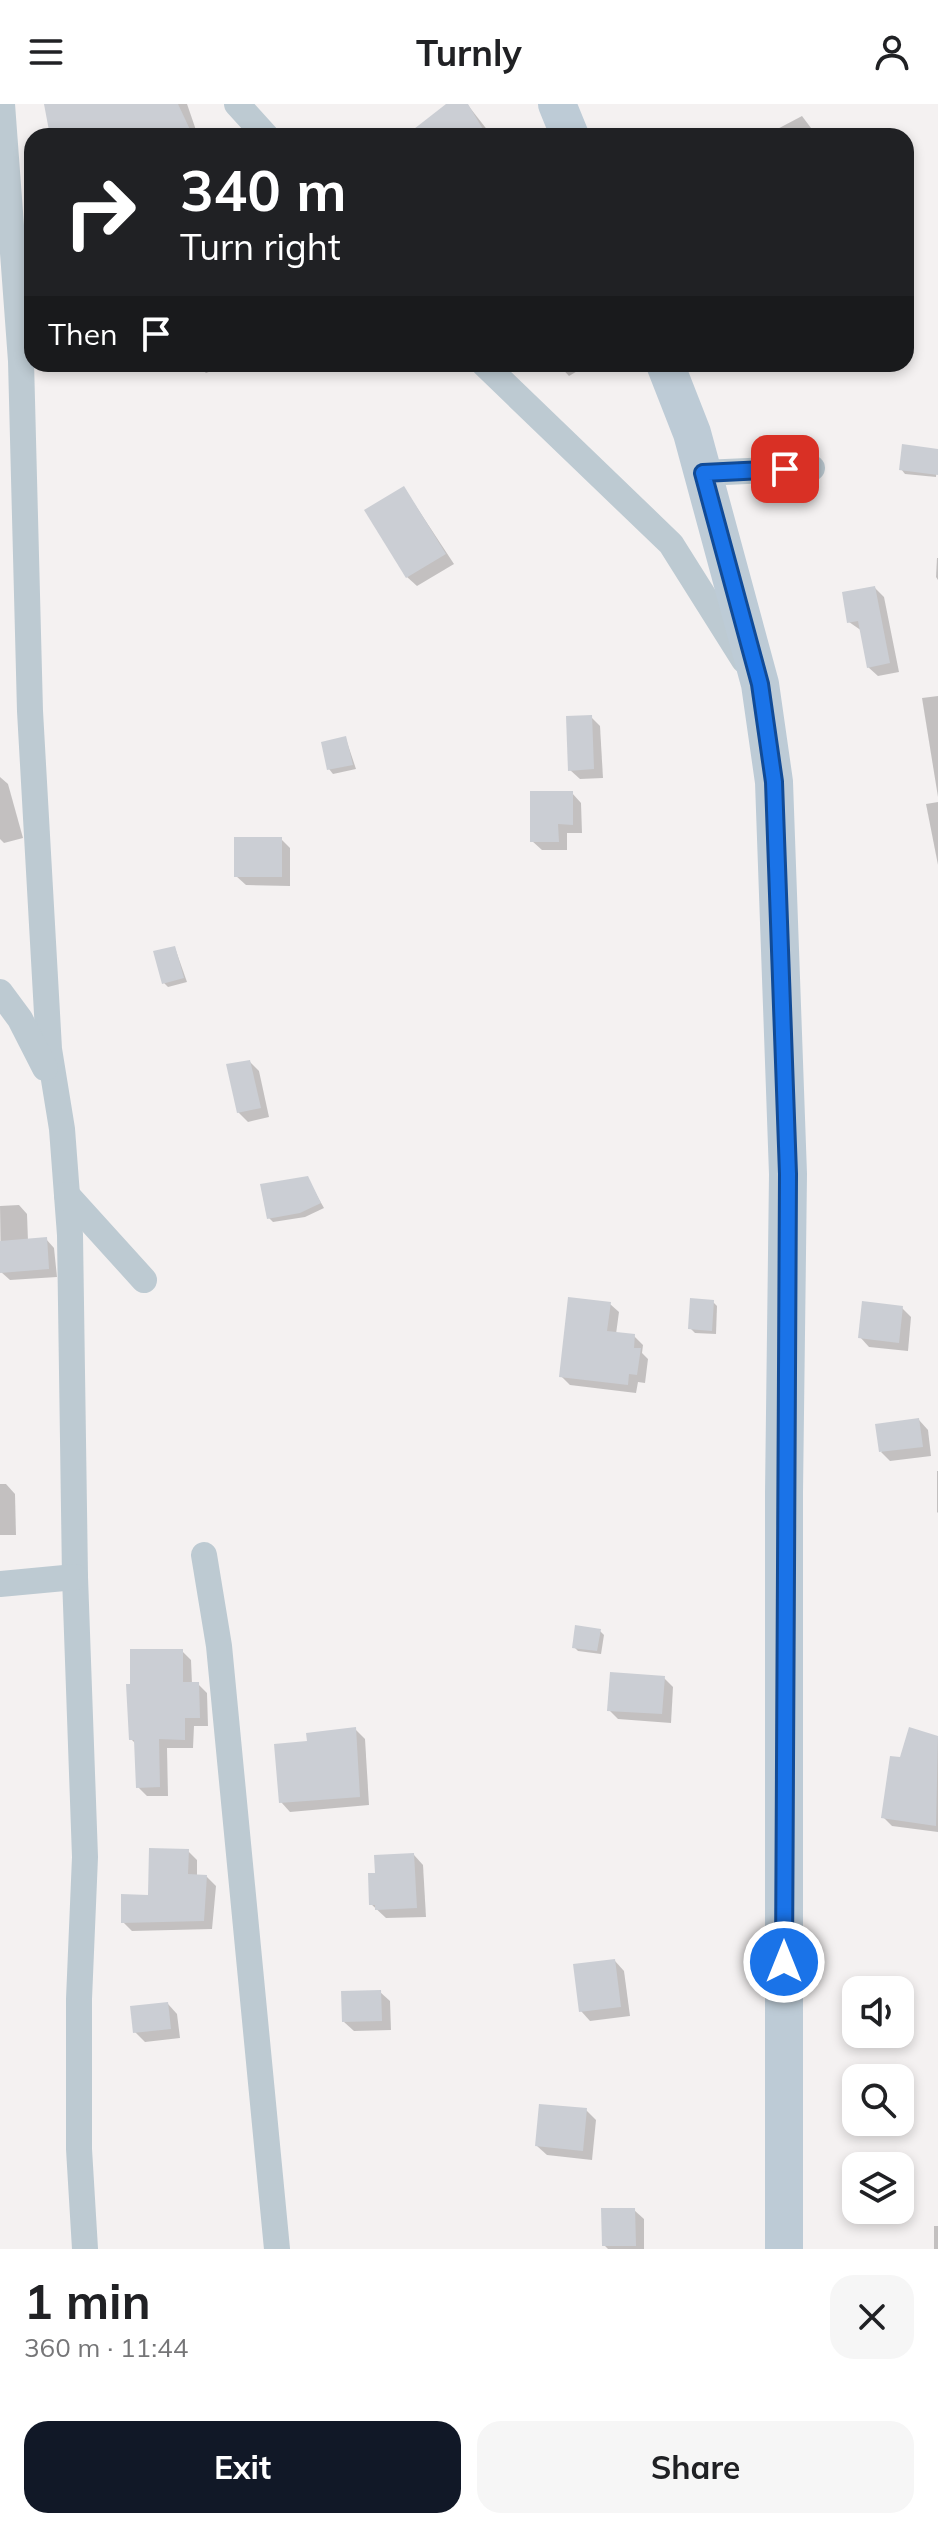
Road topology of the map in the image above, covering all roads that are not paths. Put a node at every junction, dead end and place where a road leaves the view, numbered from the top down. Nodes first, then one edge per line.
1 (2, 104) edge
2 (237, 104) edge
3 (557, 104) edge
4 (259, 128) edge
5 (567, 128) edge
6 (492, 372) edge
7 (668, 372) edge
8 (812, 468) dead end
9 (703, 473) junction
10 (760, 684) junction
11 (0, 992) edge
12 (52, 1082) junction
13 (67, 1195) junction
14 (144, 1280) dead end
15 (204, 1555) dead end
16 (75, 1577) junction
17 (0, 1584) edge
18 (85, 2249) edge
19 (277, 2249) edge
20 (784, 2249) edge

1 - 12 street
2 - 4 street
3 - 5 main road
6 - 10 street
7 - 9 main road
8 - 9 street
9 - 10 main road
10 - 20 main road
11 - 12 street
12 - 13 street
13 - 14 street
13 - 16 street
15 - 19 street
16 - 17 street
16 - 18 street

